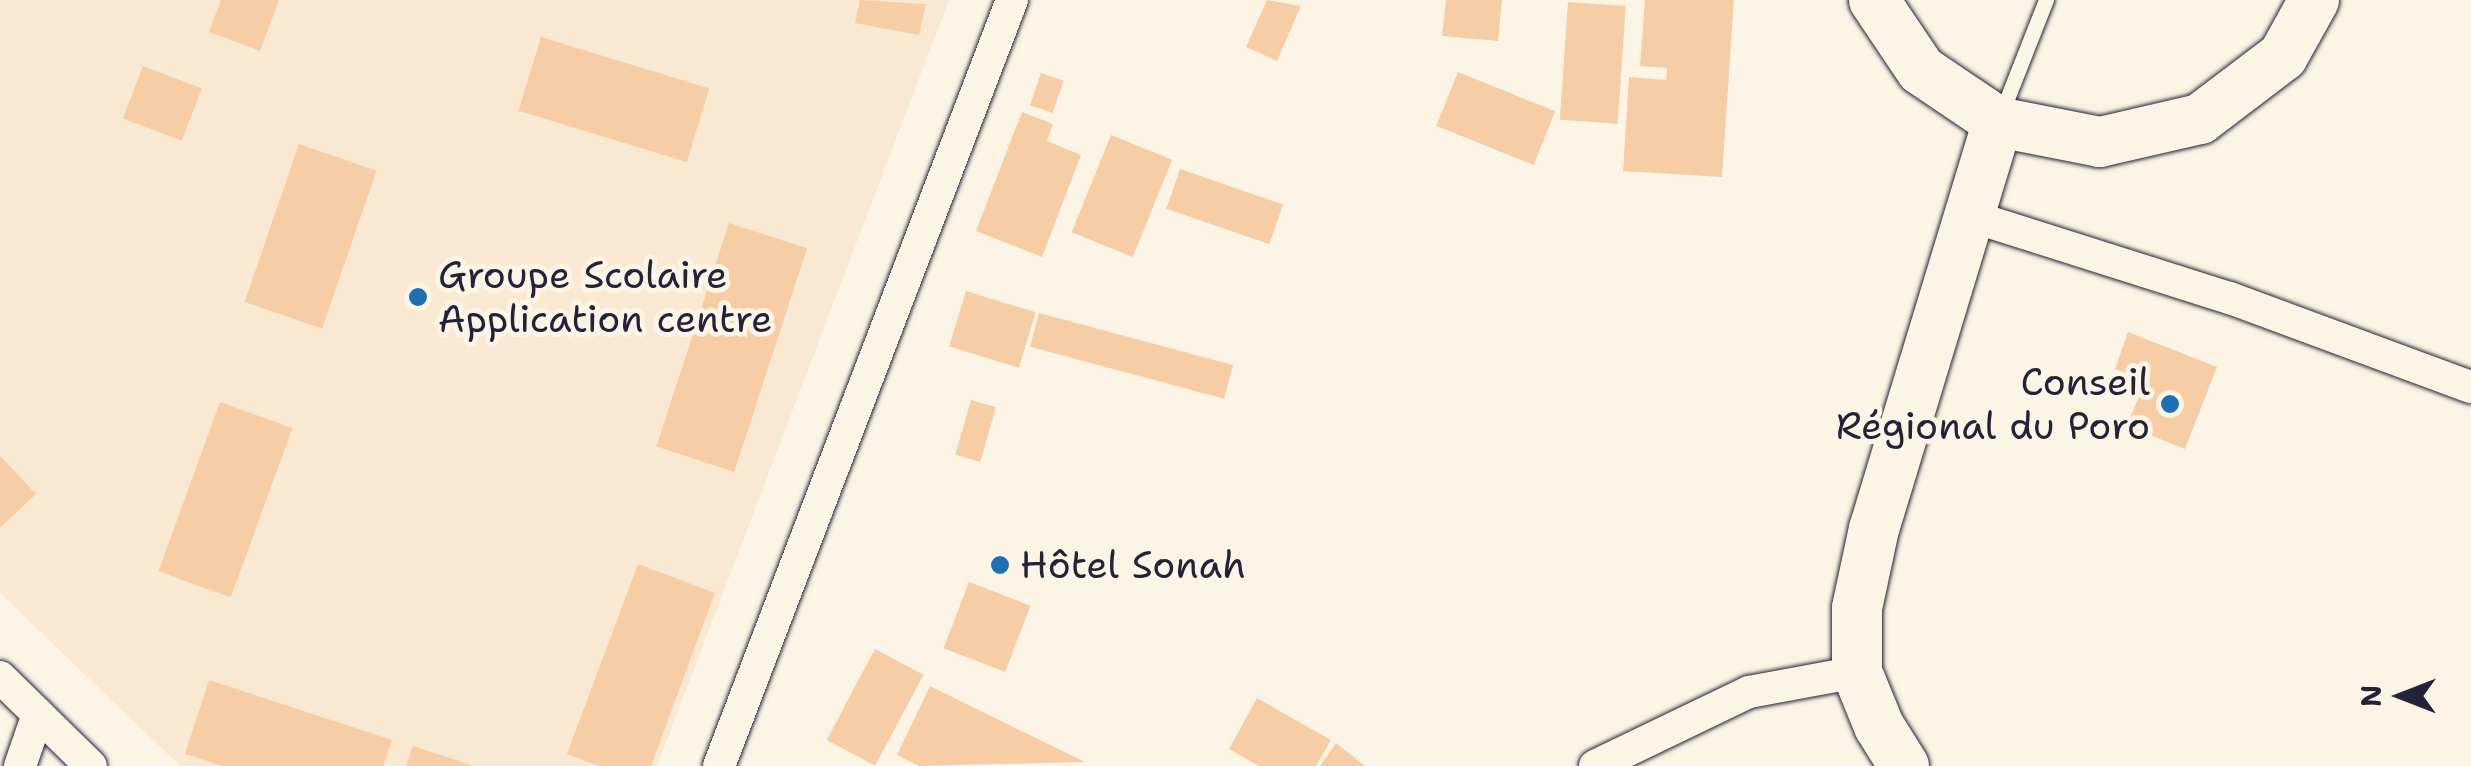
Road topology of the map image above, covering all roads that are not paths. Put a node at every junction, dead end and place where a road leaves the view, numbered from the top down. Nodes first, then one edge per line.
1 (1012, 0) edge
2 (1874, 0) edge
3 (2046, 0) edge
4 (2314, 0) edge
5 (1998, 122) junction
6 (1974, 217) junction
7 (2471, 388) edge
8 (1857, 672) junction
9 (0, 677) edge
10 (38, 714) junction
11 (20, 766) edge
12 (91, 766) edge
13 (719, 766) edge
14 (1596, 766) edge
15 (1904, 766) edge

1 - 13 street
2 - 5 main road
3 - 5 lane
4 - 5 main road
5 - 6 main road
6 - 7 street
6 - 8 main road
8 - 14 street
8 - 15 main road
9 - 10 street
10 - 11 street
10 - 12 street

